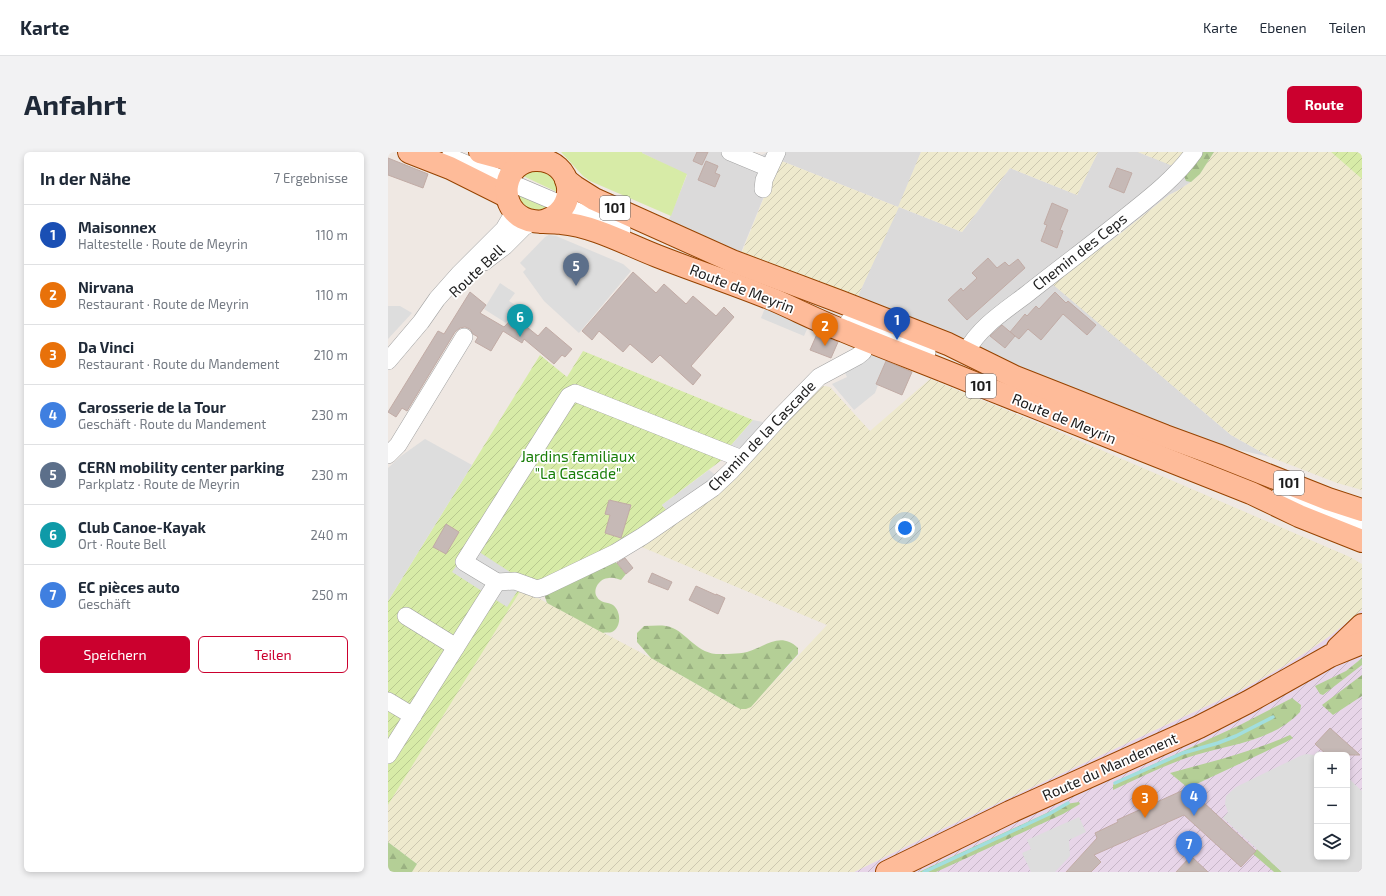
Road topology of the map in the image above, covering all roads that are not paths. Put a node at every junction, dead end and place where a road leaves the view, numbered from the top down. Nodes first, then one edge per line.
1 (409, 152) edge
2 (436, 152) edge
3 (451, 152) edge
4 (480, 152) edge
5 (730, 152) edge
6 (777, 152) edge
7 (1194, 152) edge
8 (538, 158) edge
9 (769, 168) junction
10 (762, 189) dead end
11 (509, 191) junction
12 (566, 195) junction
13 (537, 222) junction
14 (422, 322) junction
15 (464, 338) dead end
16 (868, 340) junction
17 (966, 352) junction
18 (388, 361) edge
19 (388, 455) edge
20 (742, 459) junction
21 (1362, 510) edge
22 (1362, 523) edge
23 (1362, 529) edge
24 (1362, 541) edge
25 (497, 582) junction
26 (406, 616) dead end
27 (1362, 625) edge
28 (1362, 643) edge
29 (456, 647) junction
30 (1330, 656) junction
31 (388, 701) edge
32 (413, 716) junction
33 (388, 755) edge
34 (887, 872) edge

1 - 11 main road, Route de Meyrin / 101
2 - 11 street
3 - 11 street
4 - 8 main road, Route de Meyrin / 101
5 - 9 street
6 - 9 street
7 - 17 street, Chemin des Ceps
8 - 11 main road
8 - 12 main road, Route de Meyrin / 101
9 - 10 street
11 - 12 street
11 - 13 main road, Route de Meyrin / 101
11 - 14 street, Route Bell
12 - 13 main road
12 - 17 main road, Route de Meyrin / 101
12 - 22 street
12 - 23 street
13 - 14 street, Route Bell
13 - 16 main road, Route de Meyrin / 101
14 - 18 street, Route Bell
15 - 19 street
16 - 20 street, Chemin de la Cascade
16 - 24 main road, Route de Meyrin / 101
17 - 21 main road, Route de Meyrin / 101
20 - 25 street, Chemin de la Cascade
20 - 25 street
25 - 29 street
26 - 29 street
27 - 30 main road, Route du Mandement
28 - 30 main road, Route du Mandement
29 - 32 street
30 - 34 main road, Route du Mandement
31 - 32 street
32 - 33 street

